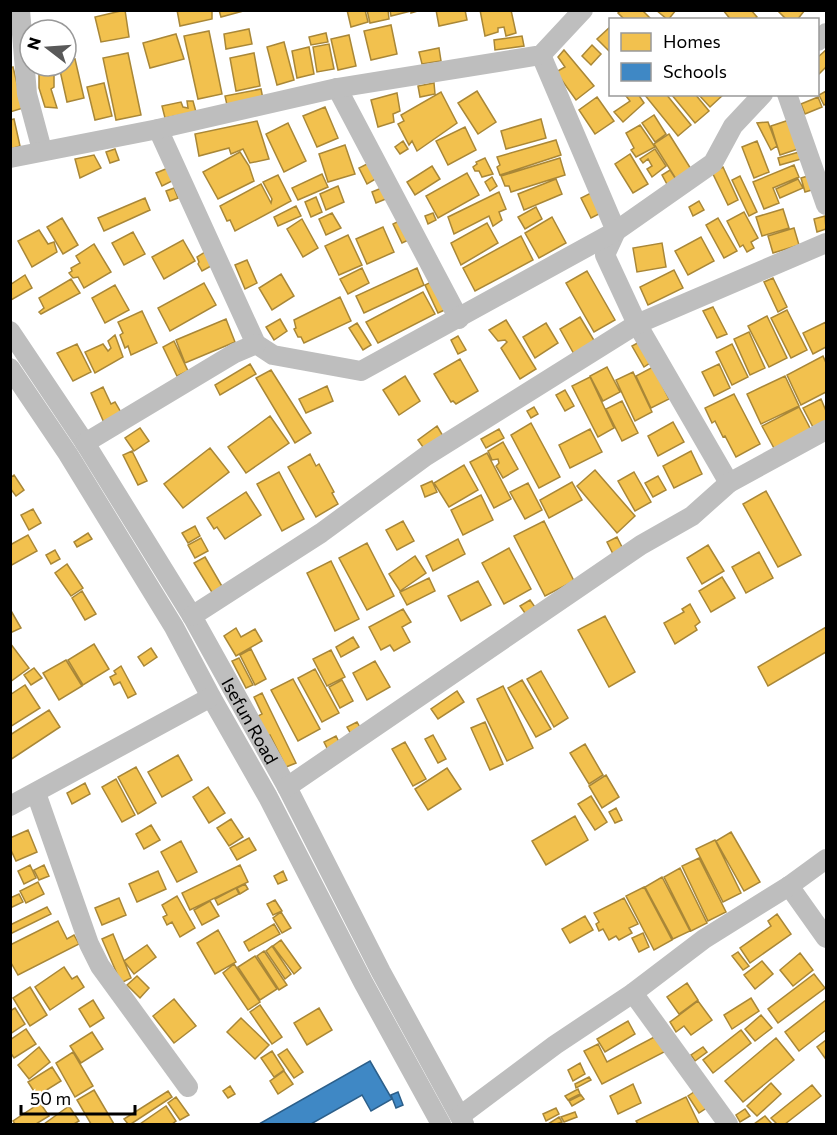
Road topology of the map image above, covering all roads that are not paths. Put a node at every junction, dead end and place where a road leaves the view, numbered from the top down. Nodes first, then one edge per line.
1 (20, 10) edge
2 (583, 10) edge
3 (541, 55) junction
4 (338, 88) junction
5 (761, 96) edge
6 (788, 96) edge
7 (158, 129) junction
8 (42, 150) junction
9 (10, 158) edge
10 (826, 205) edge
11 (616, 231) junction
12 (826, 243) edge
13 (459, 319) junction
14 (637, 324) junction
15 (10, 331) edge
16 (256, 344) junction
17 (10, 368) edge
18 (826, 430) edge
19 (85, 442) junction
20 (729, 483) junction
21 (192, 616) junction
22 (211, 697) junction
23 (287, 788) junction
24 (36, 793) junction
25 (10, 806) edge
26 (826, 859) edge
27 (789, 886) junction
28 (826, 938) edge
29 (633, 993) junction
30 (188, 1087) dead end
31 (462, 1120) edge
32 (441, 1125) edge
33 (728, 1125) edge

1 - 8 street
2 - 3 street
3 - 4 street
3 - 11 street
4 - 7 street
4 - 13 street
5 - 11 street
6 - 10 street
7 - 8 street
7 - 16 street
8 - 9 street
11 - 13 street
11 - 14 street
12 - 14 street
13 - 16 street
14 - 20 street
14 - 21 street
15 - 19 street, Isefun Road
16 - 19 street
17 - 22 street, Isefun Road
18 - 20 street
19 - 21 street, Isefun Road
20 - 23 street
21 - 23 street, Isefun Road
22 - 24 street
22 - 32 street, Isefun Road
23 - 31 street, Isefun Road
24 - 25 street
24 - 30 street
26 - 27 street
27 - 28 street
27 - 29 street
29 - 31 street
29 - 33 street

